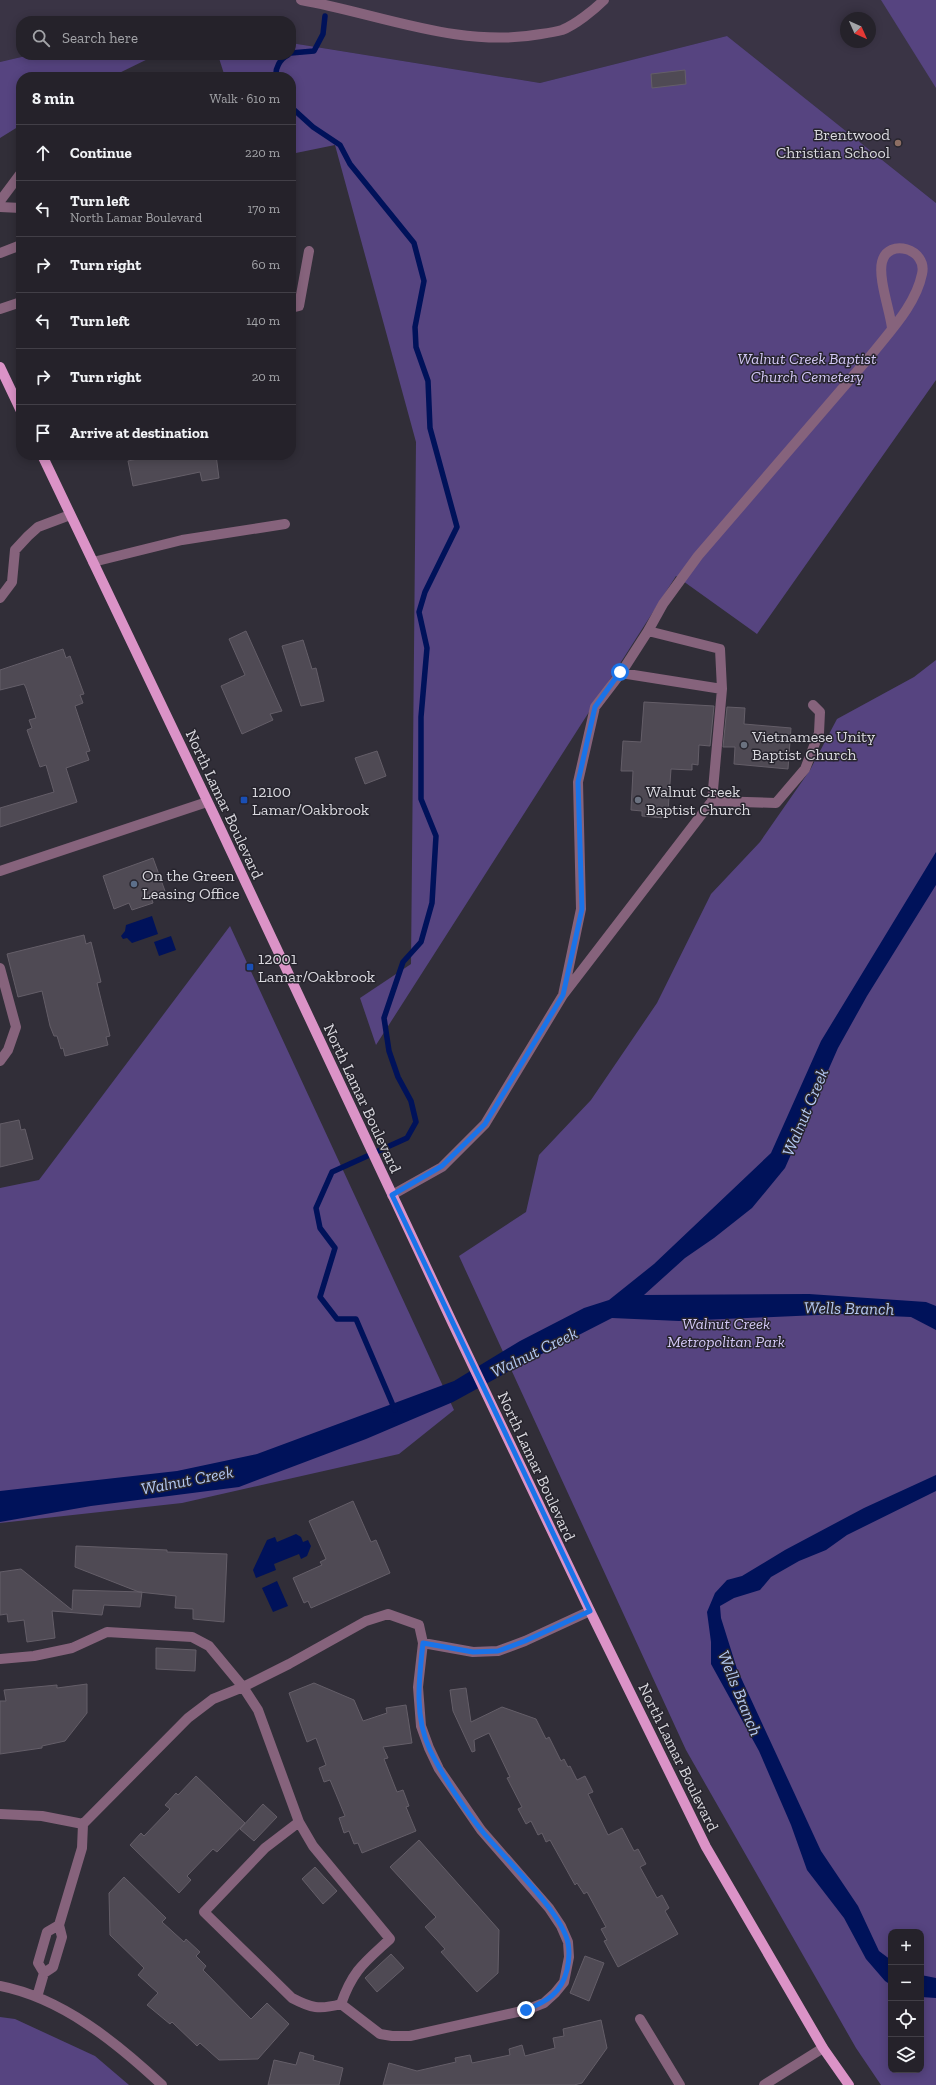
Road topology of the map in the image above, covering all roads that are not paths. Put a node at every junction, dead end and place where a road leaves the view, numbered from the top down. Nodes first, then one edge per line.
1 (301, 0) edge
2 (604, 0) edge
3 (16, 180) edge
4 (0, 201) edge
5 (0, 207) edge
6 (16, 208) edge
7 (16, 247) edge
8 (309, 251) dead end
9 (0, 253) edge
10 (16, 304) edge
11 (296, 307) edge
12 (0, 309) edge
13 (892, 328) junction
14 (0, 367) edge
15 (16, 392) edge
16 (44, 460) edge
17 (70, 515) junction
18 (285, 524) dead end
19 (93, 562) junction
20 (0, 598) edge
21 (648, 631) junction
22 (620, 672) junction
23 (722, 689) junction
24 (813, 705) dead end
25 (712, 800) junction
26 (207, 802) junction
27 (0, 871) edge
28 (0, 968) edge
29 (563, 995) junction
30 (0, 1060) edge
31 (391, 1193) junction
32 (590, 1611) junction
33 (423, 1643) junction
34 (0, 1659) edge
35 (243, 1687) junction
36 (0, 1814) edge
37 (299, 1822) junction
38 (83, 1824) junction
39 (59, 1925) junction
40 (44, 1974) junction
41 (0, 1986) edge
42 (37, 1996) junction
43 (340, 2004) junction
44 (640, 2019) dead end
45 (823, 2048) junction
46 (162, 2085) edge
47 (680, 2085) edge
48 (764, 2085) edge
49 (849, 2085) edge

1 - 2 street
3 - 4 street
5 - 6 street
7 - 9 street
8 - 11 street
10 - 12 street
13 - 13 street
13 - 21 street
14 - 15 main road
16 - 17 main road, North Lamar Boulevard
17 - 19 main road, North Lamar Boulevard
17 - 20 street
18 - 19 street
19 - 26 main road, North Lamar Boulevard
21 - 22 street
21 - 23 street
22 - 23 street
22 - 29 street
23 - 25 street
24 - 25 street
25 - 29 street
26 - 27 street
26 - 31 main road, North Lamar Boulevard
28 - 30 street
29 - 31 street
31 - 32 main road, North Lamar Boulevard
32 - 33 street
32 - 45 main road, North Lamar Boulevard
33 - 35 street
33 - 43 street
34 - 35 street
35 - 37 street
35 - 38 street
36 - 38 street
37 - 43 street
37 - 43 street
38 - 39 street
39 - 40 street
39 - 40 street
40 - 42 street
41 - 42 street
42 - 46 street
44 - 47 street
45 - 48 street
45 - 49 main road, North Lamar Boulevard

